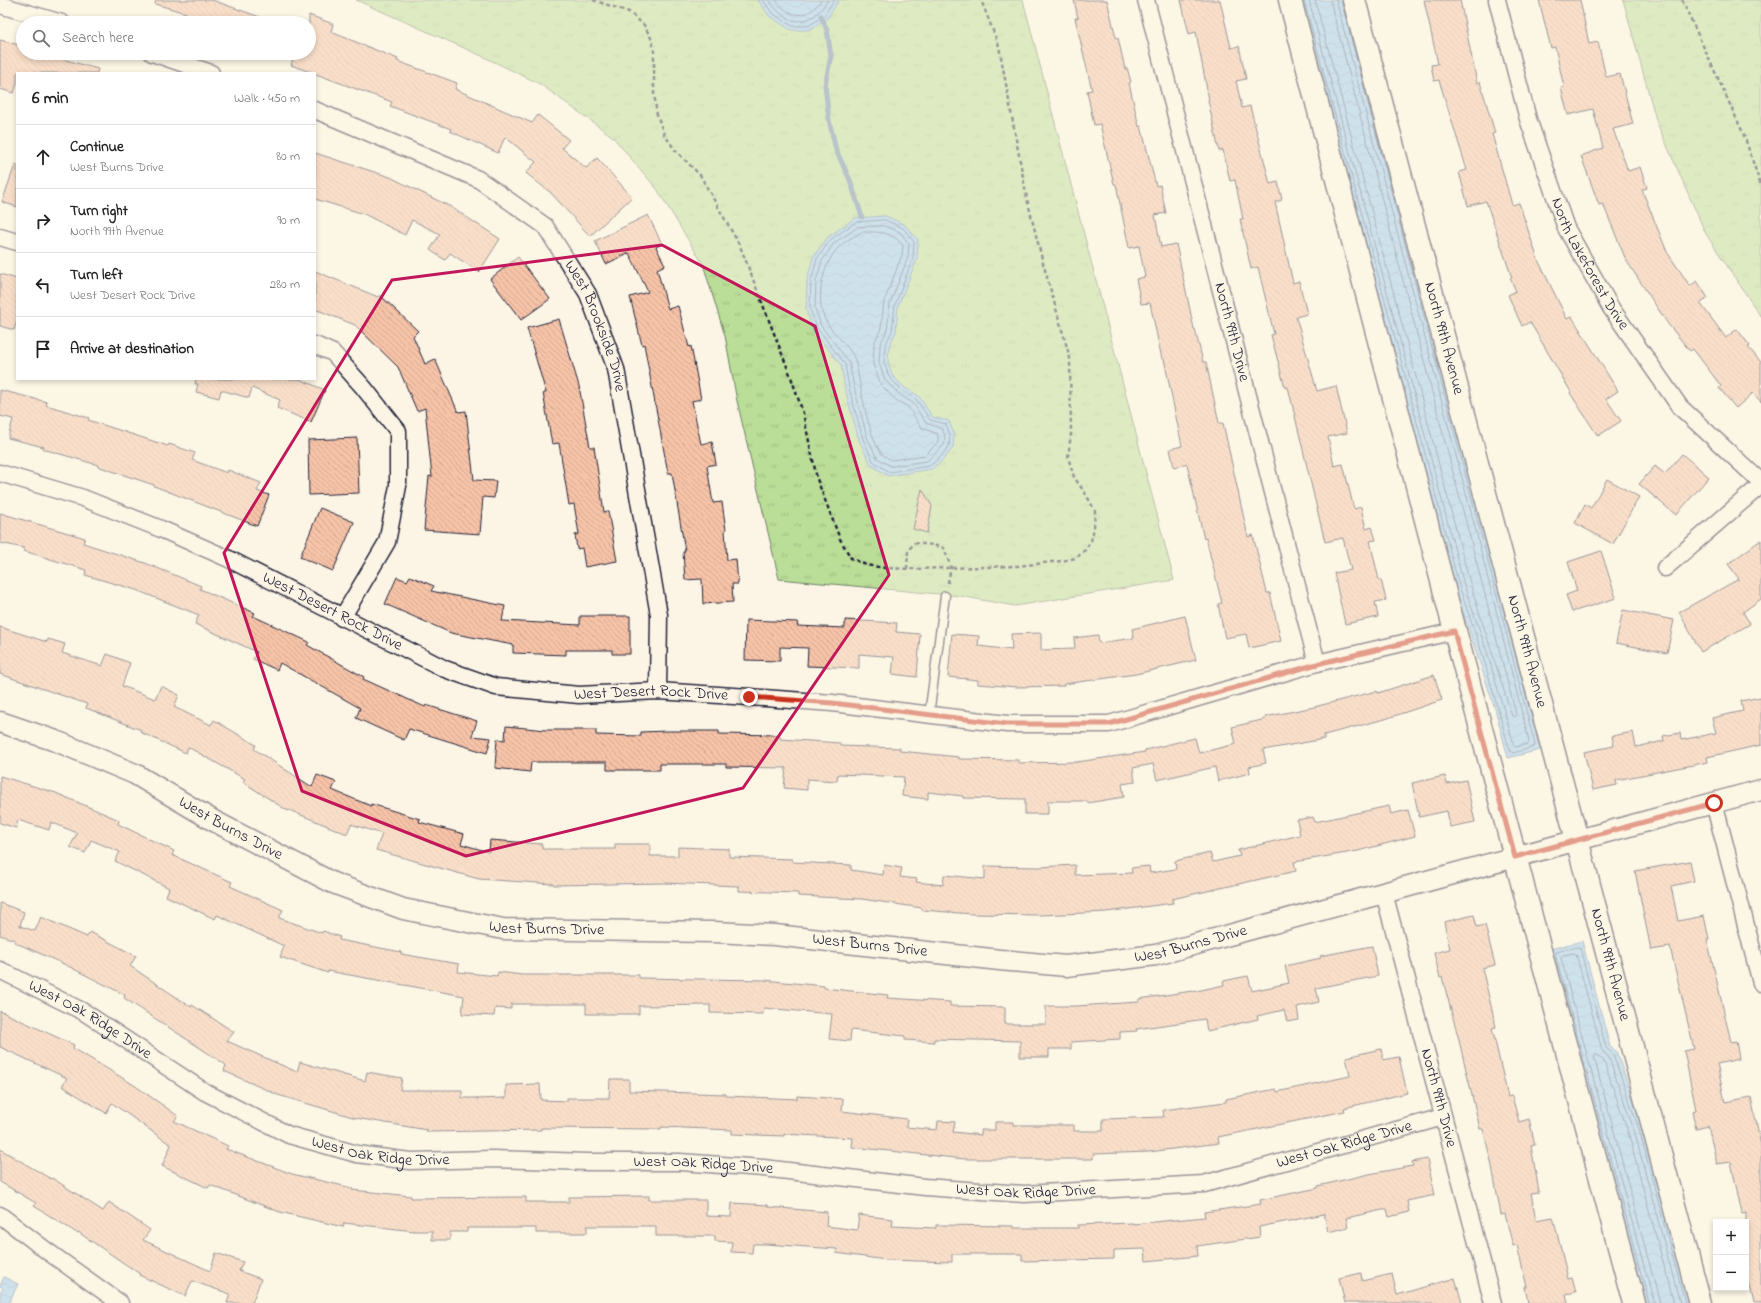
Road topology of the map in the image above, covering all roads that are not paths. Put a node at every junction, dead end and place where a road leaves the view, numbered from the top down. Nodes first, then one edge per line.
1 (1146, 0) edge
2 (1290, 0) edge
3 (1354, 0) edge
4 (1497, 0) edge
5 (0, 5) edge
6 (38, 16) edge
7 (173, 60) edge
8 (208, 72) edge
9 (316, 110) edge
10 (0, 237) edge
11 (16, 242) edge
12 (316, 345) edge
13 (0, 473) edge
14 (1761, 483) edge
15 (1664, 568) dead end
16 (945, 596) road end
17 (342, 618) junction
18 (1454, 631) junction
19 (1317, 664) junction
20 (658, 691) junction
21 (929, 715) junction
22 (0, 722) edge
23 (1761, 790) edge
24 (1714, 803) junction
25 (1577, 840) junction
26 (1515, 857) junction
27 (1384, 893) junction
28 (0, 970) edge
29 (1761, 983) edge
30 (1443, 1117) junction
31 (0, 1214) edge
32 (120, 1303) edge
33 (1493, 1303) edge
34 (1634, 1303) edge
35 (1700, 1303) edge

1 - 19 street, North 99th Drive
2 - 18 main road
3 - 25 main road, North 99th Avenue
4 - 14 street, North Lakeforest Drive
5 - 6 street
7 - 8 street
9 - 20 street, West Brookside Drive
10 - 11 street
12 - 17 street
13 - 17 street, West Desert Rock Drive
14 - 15 street, North Lakeforest Drive
16 - 21 lane
17 - 20 street, West Desert Rock Drive
18 - 19 street, West Desert Rock Drive
18 - 26 main road
19 - 21 street, West Desert Rock Drive
20 - 21 street, West Desert Rock Drive
22 - 27 street, West Burns Drive
23 - 24 street, West Burns Drive
24 - 25 street, West Burns Drive
24 - 29 street
25 - 26 street, West Burns Drive
25 - 35 main road, North 99th Avenue
26 - 27 street, West Burns Drive
26 - 34 main road
27 - 30 street, North 99th Drive
28 - 30 street, West Oak Ridge Drive
30 - 33 street, North 99th Drive
31 - 32 street

